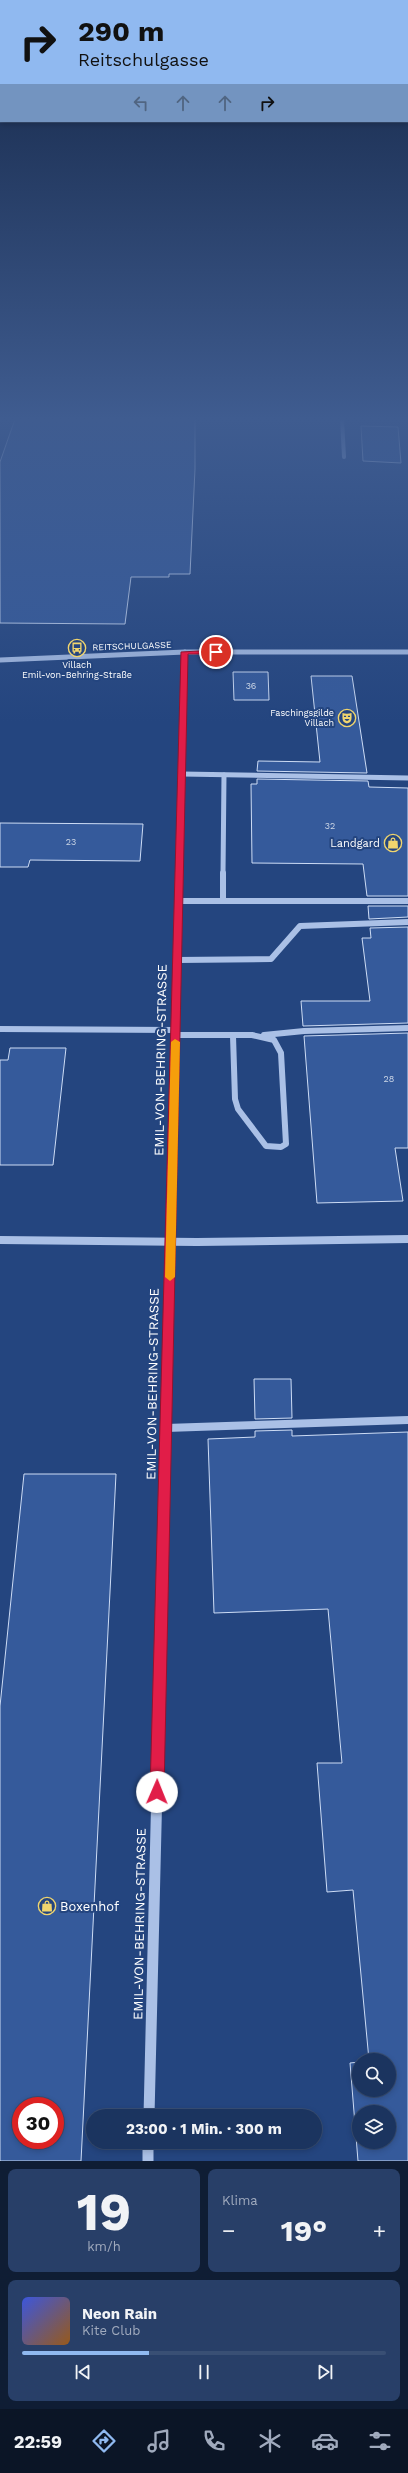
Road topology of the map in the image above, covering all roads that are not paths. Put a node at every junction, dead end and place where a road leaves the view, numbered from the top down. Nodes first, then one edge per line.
1 (185, 652) junction
2 (408, 652) edge
3 (0, 660) edge
4 (182, 774) junction
5 (224, 775) junction
6 (408, 778) edge
7 (179, 901) junction
8 (223, 901) junction
9 (408, 901) edge
10 (408, 922) edge
11 (177, 960) junction
12 (408, 1028) edge
13 (0, 1029) edge
14 (175, 1033) junction
15 (233, 1036) junction
16 (259, 1036) junction
17 (0, 1240) edge
18 (408, 1240) edge
19 (170, 1242) junction
20 (408, 1420) edge
21 (166, 1428) junction
22 (149, 2109) edge
23 (148, 2149) edge
24 (148, 2161) edge

1 - 2 street, REITSCHULGASSE
1 - 3 street, REITSCHULGASSE
1 - 4 street, EMIL-VON-BEHRING-STRASSE
4 - 5 street
4 - 7 street, EMIL-VON-BEHRING-STRASSE
5 - 6 street
5 - 8 street
7 - 8 street
7 - 11 street, EMIL-VON-BEHRING-STRASSE
8 - 9 street
10 - 11 street
11 - 14 street, EMIL-VON-BEHRING-STRASSE
12 - 16 street
13 - 14 street
14 - 15 street
14 - 19 street, EMIL-VON-BEHRING-STRASSE
15 - 16 street
15 - 16 street
17 - 19 street
18 - 19 street
19 - 21 street, EMIL-VON-BEHRING-STRASSE
20 - 21 street
21 - 22 street, EMIL-VON-BEHRING-STRASSE
23 - 24 street

